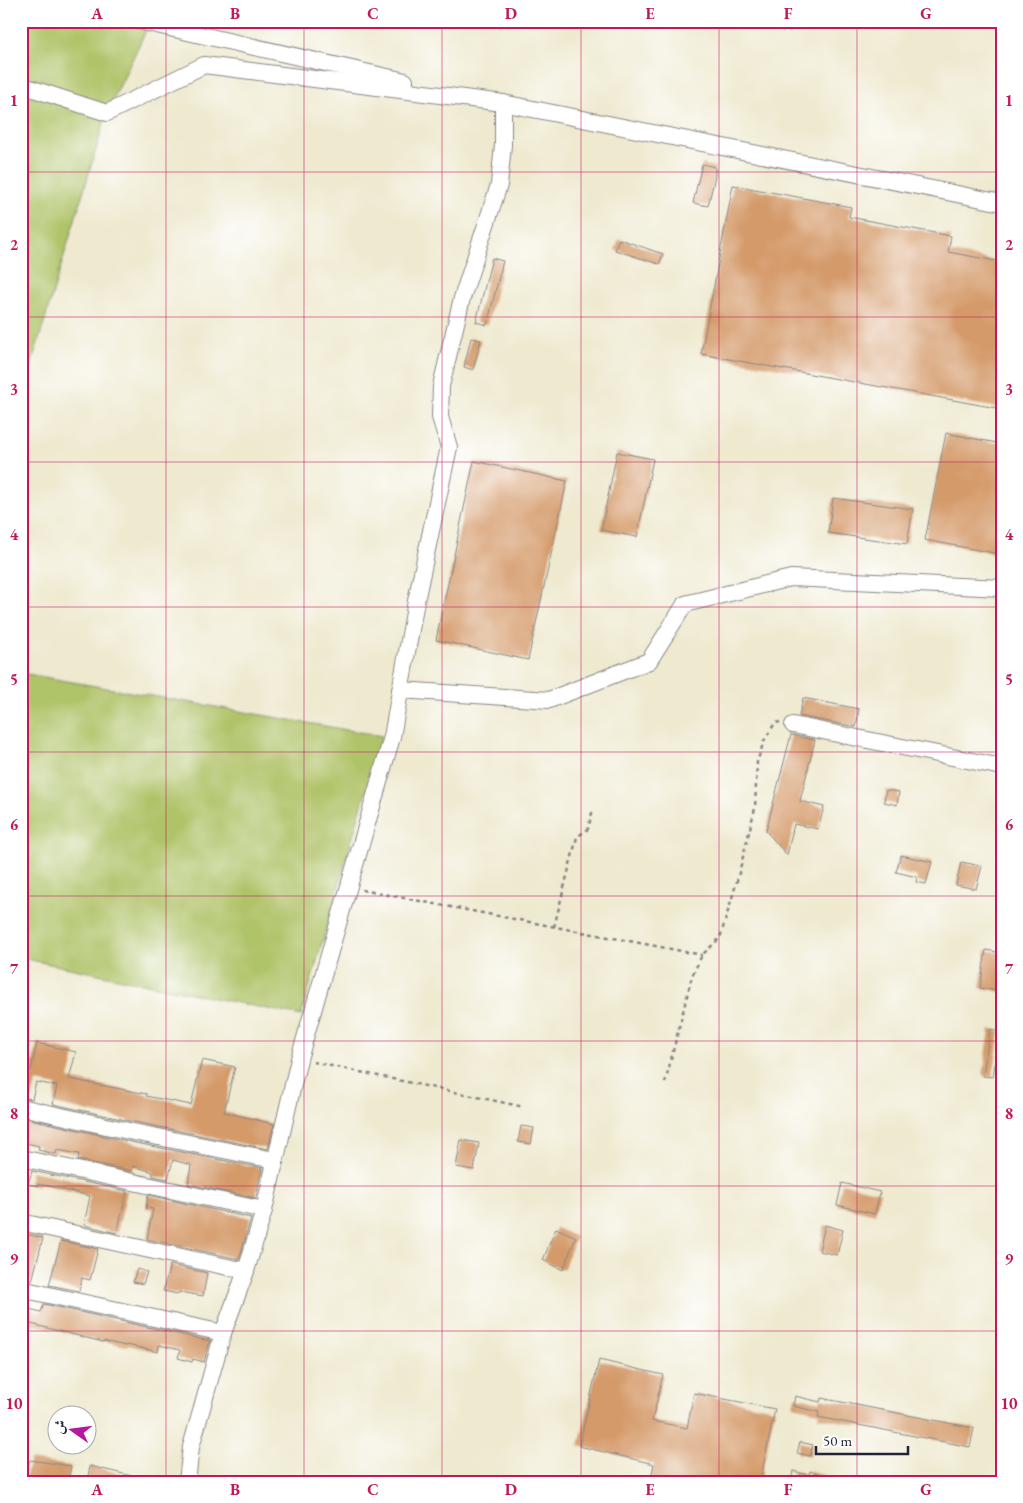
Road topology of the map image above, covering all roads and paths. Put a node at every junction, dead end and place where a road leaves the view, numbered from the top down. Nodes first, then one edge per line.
1 (139, 21) edge
2 (21, 85) edge
3 (501, 102) junction
4 (1002, 204) edge
5 (1002, 588) edge
6 (400, 690) junction
7 (793, 725) joint
8 (1002, 767) edge
9 (593, 809) dead end
10 (348, 887) junction
11 (554, 927) junction
12 (702, 955) junction
13 (299, 1059) junction
14 (664, 1083) dead end
15 (21, 1107) edge
16 (524, 1107) dead end
17 (21, 1158) edge
18 (274, 1160) junction
19 (264, 1210) junction
20 (21, 1222) edge
21 (246, 1271) junction
22 (21, 1289) edge
23 (223, 1333) junction
24 (187, 1482) edge

1 - 3 street
2 - 3 street
3 - 4 street
3 - 6 street
5 - 6 street
6 - 10 street
7 - 8 street
7 - 12 path
9 - 11 path
10 - 11 path
10 - 13 street
11 - 12 path
12 - 14 path
13 - 16 path
13 - 18 street
15 - 18 street
17 - 19 street
18 - 19 street
19 - 21 street
20 - 21 street
21 - 23 street
22 - 23 street
23 - 24 street

